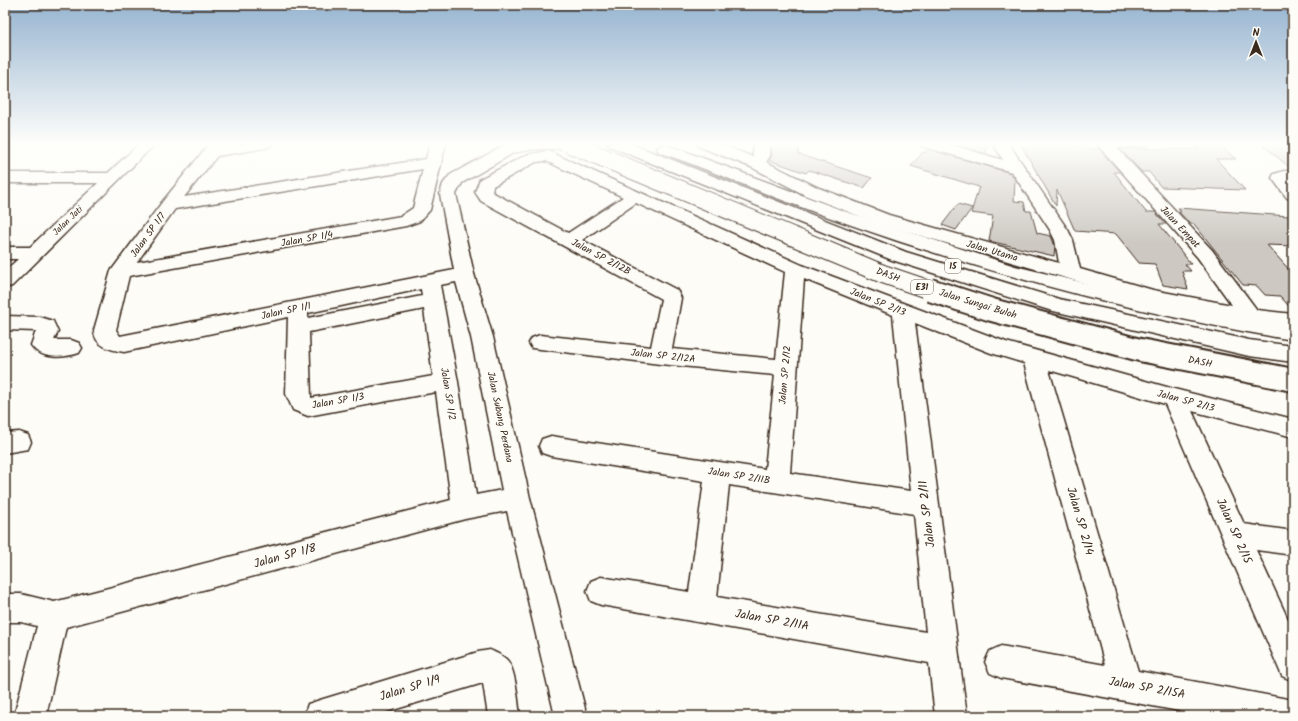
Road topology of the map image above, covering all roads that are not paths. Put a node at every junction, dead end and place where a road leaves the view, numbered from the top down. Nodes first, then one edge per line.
1 (192, 177) edge
2 (350, 177) edge
3 (428, 177) edge
4 (459, 177) edge
5 (497, 177) edge
6 (593, 177) edge
7 (648, 177) edge
8 (665, 177) edge
9 (678, 177) edge
10 (709, 177) edge
11 (740, 177) edge
12 (782, 177) edge
13 (1023, 177) edge
14 (1134, 177) edge
15 (1283, 177) edge
16 (5, 178) edge
17 (113, 178) joint
18 (484, 187) joint
19 (1293, 194) edge
20 (635, 196) junction
21 (169, 205) junction
22 (765, 225) junction
23 (569, 241) junction
24 (5, 253) edge
25 (35, 253) junction
26 (795, 269) junction
27 (122, 271) junction
28 (464, 274) junction
29 (1071, 274) junction
30 (5, 282) edge
31 (432, 291) junction
32 (904, 312) junction
33 (1251, 316) junction
34 (298, 318) junction
35 (1293, 321) edge
36 (5, 322) edge
37 (1293, 333) edge
38 (108, 339) joint
39 (1293, 342) edge
40 (540, 343) dead end
41 (71, 348) dead end
42 (1293, 354) edge
43 (660, 356) junction
44 (1034, 358) junction
45 (786, 368) junction
46 (1293, 380) edge
47 (447, 382) junction
48 (1293, 393) edge
49 (1174, 398) junction
50 (1293, 428) edge
51 (551, 446) dead end
52 (718, 472) junction
53 (777, 482) junction
54 (517, 498) junction
55 (926, 505) junction
56 (465, 508) junction
57 (1236, 535) junction
58 (1293, 543) edge
59 (601, 591) dead end
60 (5, 608) edge
61 (701, 608) junction
62 (54, 616) junction
63 (943, 650) junction
64 (1002, 662) dead end
65 (1293, 665) edge
66 (1126, 684) junction
67 (30, 716) edge
68 (320, 716) edge
69 (504, 716) edge
70 (571, 716) edge
71 (951, 716) edge
72 (1293, 716) edge

1 - 21 main road, Jalan SP 1/7
2 - 21 main road
3 - 27 main road, Jalan SP 1/4
4 - 28 main road, Jalan Subang Perdana
5 - 18 main road, Jalan SP 2/13
6 - 20 main road, Jalan SP 2/13
7 - 22 main road, DASH / E31, bridge
8 - 46 main road, Jalan Sungai Buloh
9 - 42 main road, E31
10 - 39 main road, 15
11 - 37 main road
12 - 29 main road, Jalan Utama
13 - 29 main road
14 - 33 main road, Jalan Empat
15 - 19 main road
16 - 17 main road
17 - 25 main road, Jalan Jati
18 - 23 main road, Jalan SP 2/12B
20 - 23 main road
20 - 26 main road, Jalan SP 2/13
21 - 27 main road, Jalan SP 1/7
22 - 46 main road, DASH / E31, bridge
22 - 48 main road, bridge
23 - 43 main road, Jalan SP 2/12B
24 - 25 main road
25 - 30 main road, Jalan Jati
26 - 32 main road, Jalan SP 2/13
26 - 45 main road, Jalan SP 2/12
27 - 38 main road, Jalan SP 1/7
28 - 31 main road
28 - 54 main road, Jalan Subang Perdana
29 - 33 main road, Jalan Utama
31 - 34 main road, Jalan SP 1/1
31 - 47 main road, Jalan SP 1/2
32 - 44 main road, Jalan SP 2/13
32 - 55 main road, Jalan SP 2/11
33 - 35 main road, Jalan Utama
34 - 38 main road, Jalan SP 1/1
34 - 47 main road, Jalan SP 1/3
36 - 41 main road
40 - 43 main road, Jalan SP 2/12A
43 - 45 main road, Jalan SP 2/12A
44 - 49 main road, Jalan SP 2/13
44 - 66 main road, Jalan SP 2/14
45 - 53 main road, Jalan SP 2/12
47 - 56 main road, Jalan SP 1/2
49 - 50 main road, Jalan SP 2/13
49 - 57 main road, Jalan SP 2/15
51 - 52 main road, Jalan SP 2/11B
52 - 53 main road, Jalan SP 2/11B
52 - 61 main road
53 - 55 main road, Jalan SP 2/11B
54 - 56 main road, Jalan SP 1/8
54 - 70 main road, Jalan Subang Perdana
55 - 63 main road, Jalan SP 2/11
56 - 62 main road, Jalan SP 1/8
57 - 58 main road
57 - 65 main road, Jalan SP 2/15
59 - 61 main road, Jalan SP 2/11A
60 - 62 main road, Jalan SP 1/8
61 - 63 main road, Jalan SP 2/11A
62 - 67 main road
63 - 71 main road, Jalan SP 2/11
64 - 66 main road, Jalan SP 2/15A
66 - 72 main road, Jalan SP 2/15A
68 - 69 main road, Jalan SP 1/9

